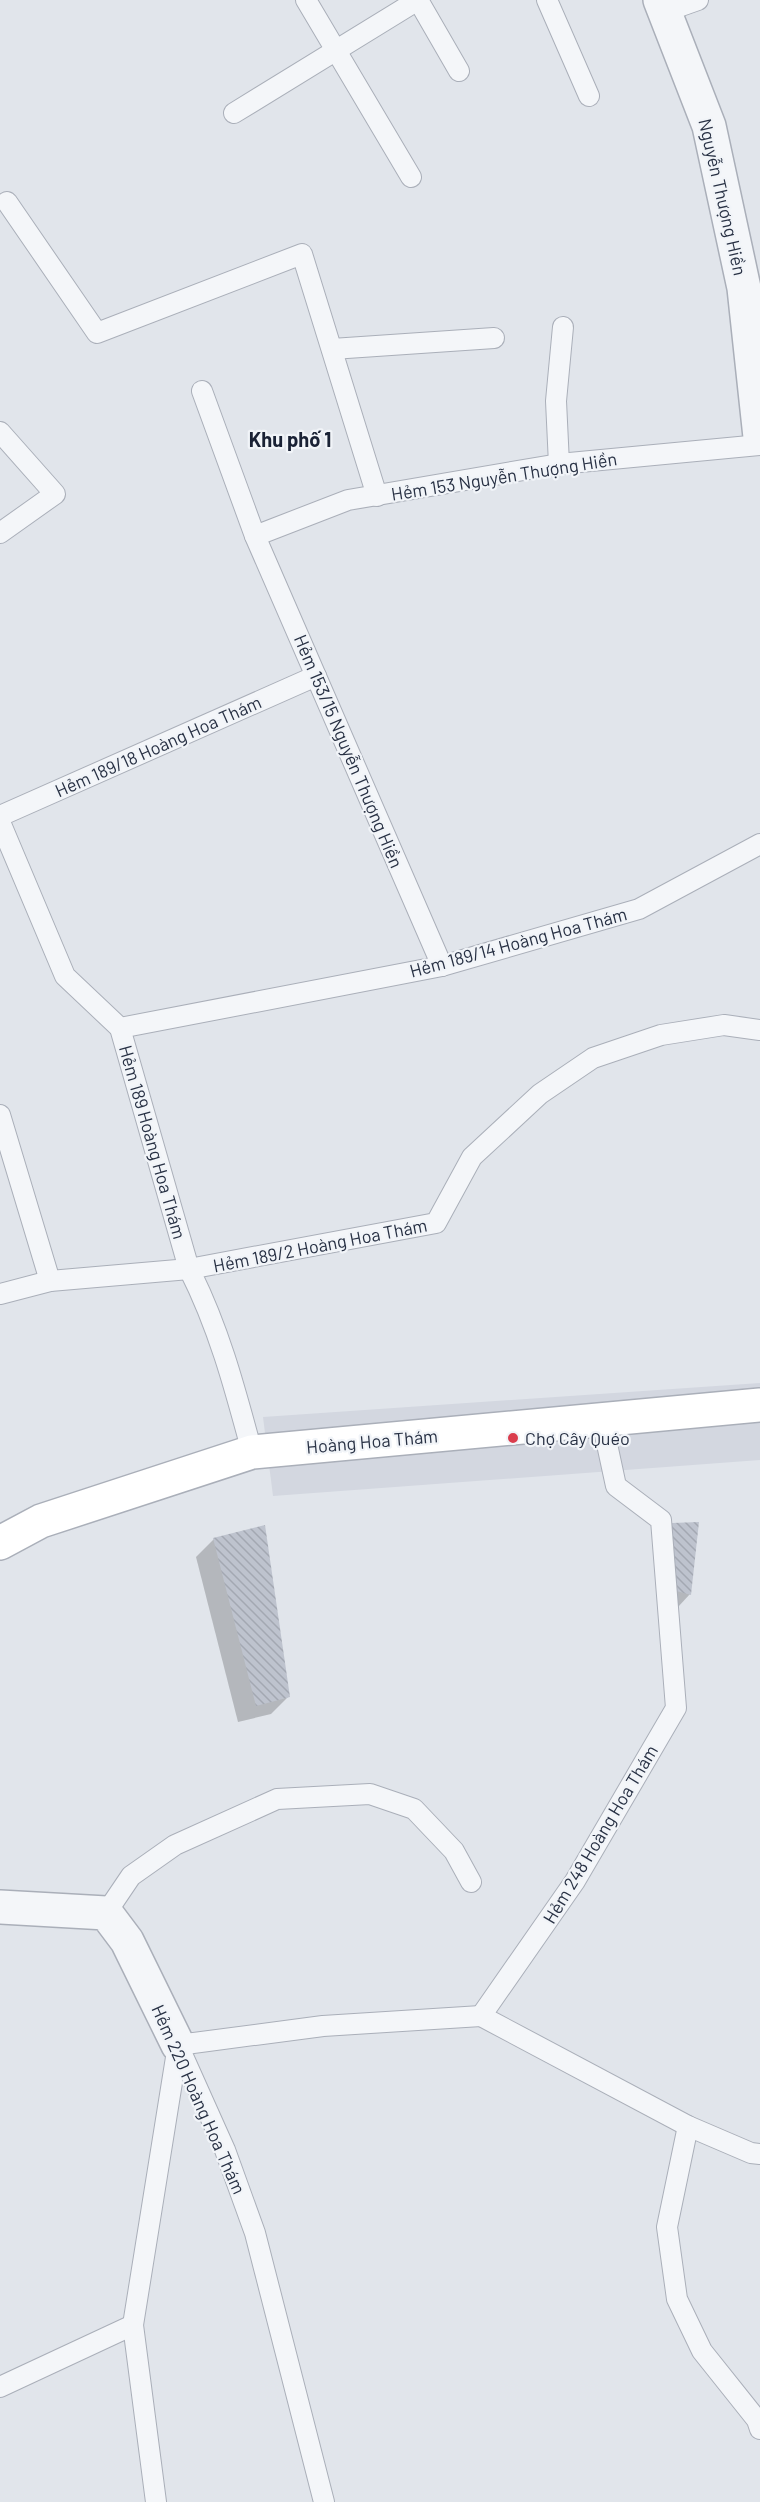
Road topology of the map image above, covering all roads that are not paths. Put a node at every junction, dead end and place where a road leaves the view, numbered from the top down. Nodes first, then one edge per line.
1 (306, 0) edge
2 (418, 0) edge
3 (547, 0) edge
4 (698, 0) edge
5 (662, 6) edge
6 (336, 50) junction
7 (459, 71) dead end
8 (589, 96) dead end
9 (234, 113) dead end
10 (411, 177) dead end
11 (7, 202) dead end
12 (752, 287) edge
13 (564, 327) dead end
14 (494, 338) dead end
15 (332, 349) junction
16 (202, 391) dead end
17 (0, 432) edge
18 (760, 437) edge
19 (760, 444) edge
20 (559, 464) junction
21 (377, 496) junction
22 (0, 533) edge
23 (255, 536) junction
24 (316, 676) junction
25 (0, 816) edge
26 (0, 822) edge
27 (760, 844) edge
28 (442, 966) junction
29 (120, 1028) junction
30 (760, 1030) edge
31 (0, 1115) edge
32 (189, 1269) junction
33 (50, 1281) junction
34 (0, 1294) edge
35 (760, 1405) edge
36 (602, 1421) junction
37 (252, 1452) junction
38 (0, 1544) edge
39 (471, 1882) dead end
40 (0, 1906) edge
41 (106, 1913) junction
42 (481, 2016) junction
43 (178, 2045) junction
44 (688, 2126) junction
45 (760, 2154) edge
46 (133, 2325) junction
47 (0, 2388) edge
48 (760, 2429) edge
49 (156, 2502) edge
50 (324, 2502) edge

1 - 6 lane
2 - 6 lane
2 - 7 lane
3 - 8 lane
4 - 5 lane
5 - 12 street, Nguyễn Thượng Hiền
6 - 9 lane
6 - 10 lane
11 - 15 lane
12 - 18 street, Nguyễn Thượng Hiền
13 - 20 lane
14 - 15 lane
15 - 21 lane
16 - 23 lane, Hẻm 153/15 Nguyễn Thượng Hiền
17 - 22 lane
19 - 20 lane, Hẻm 153 Nguyễn Thượng Hiền
20 - 21 lane, Hẻm 153 Nguyễn Thượng Hiền
21 - 23 lane, Hẻm 153 Nguyễn Thượng Hiền
23 - 24 lane, Hẻm 153/15 Nguyễn Thượng Hiền
24 - 25 lane, Hẻm 189/18 Hoàng Hoa Thám
24 - 28 lane, Hẻm 153/15 Nguyễn Thượng Hiền
26 - 29 lane, Hẻm 189 Hoàng Hoa Thám
27 - 28 lane, Hẻm 189/14 Hoàng Hoa Thám
28 - 29 lane, Hẻm 189/14 Hoàng Hoa Thám
29 - 32 lane, Hẻm 189 Hoàng Hoa Thám
30 - 32 lane, Hẻm 189/2 Hoàng Hoa Thám
31 - 33 lane
32 - 33 lane
32 - 37 lane, Hẻm 189 Hoàng Hoa Thám
33 - 34 lane
35 - 36 street, Hoàng Hoa Thám
36 - 37 street, Hoàng Hoa Thám
36 - 42 lane, Hẻm 248 Hoàng Hoa Thám
37 - 38 street, Hoàng Hoa Thám
39 - 41 lane
40 - 41 street
41 - 43 street, Hẻm 220 Hoàng Hoa Thám
42 - 43 lane
42 - 44 lane
43 - 46 lane
43 - 50 lane, Hẻm 220 Hoàng Hoa Thám
44 - 45 lane
44 - 48 lane
46 - 47 lane
46 - 49 lane

